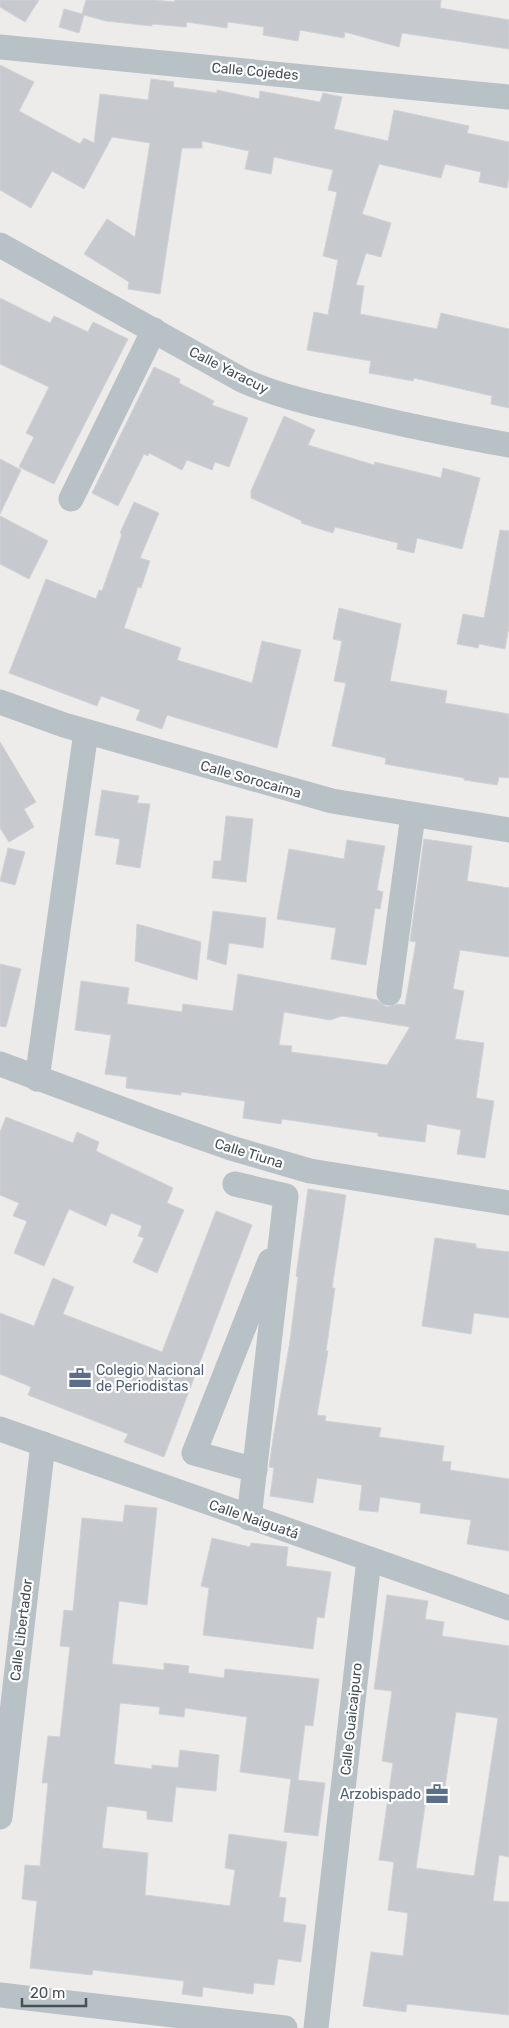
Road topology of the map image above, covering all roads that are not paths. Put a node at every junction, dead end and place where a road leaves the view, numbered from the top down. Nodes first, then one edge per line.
1 (0, 47) edge
2 (509, 97) edge
3 (0, 245) edge
4 (154, 330) junction
5 (509, 445) edge
6 (71, 500) dead end
7 (0, 702) edge
8 (86, 732) junction
9 (413, 815) junction
10 (509, 830) edge
11 (389, 993) dead end
12 (0, 1064) edge
13 (37, 1078) junction
14 (235, 1184) dead end
15 (509, 1203) edge
16 (282, 1230) junction
17 (0, 1429) edge
18 (43, 1444) junction
19 (255, 1470) junction
20 (249, 1518) junction
21 (368, 1559) junction
22 (509, 1608) edge
23 (0, 1817) edge
24 (0, 1995) edge
25 (285, 2028) edge
26 (316, 2028) edge

1 - 2 street, Calle Cojedes
3 - 4 street, Calle Yaracuy
4 - 5 street, Calle Yaracuy
4 - 6 street
7 - 8 street, Calle Sorocaima
8 - 9 street, Calle Sorocaima
8 - 13 street
9 - 10 street, Calle Sorocaima
9 - 11 street
12 - 13 street, Calle Tiuna
13 - 15 street, Calle Tiuna
14 - 16 street
16 - 19 street
16 - 19 street
17 - 18 street, Calle Naiguatá
18 - 20 street, Calle Naiguatá
18 - 23 street, Calle Libertador
19 - 20 street
20 - 21 street, Calle Naiguatá
21 - 22 street, Calle Naiguatá
21 - 26 street, Calle Guaicaipuro
24 - 25 street

